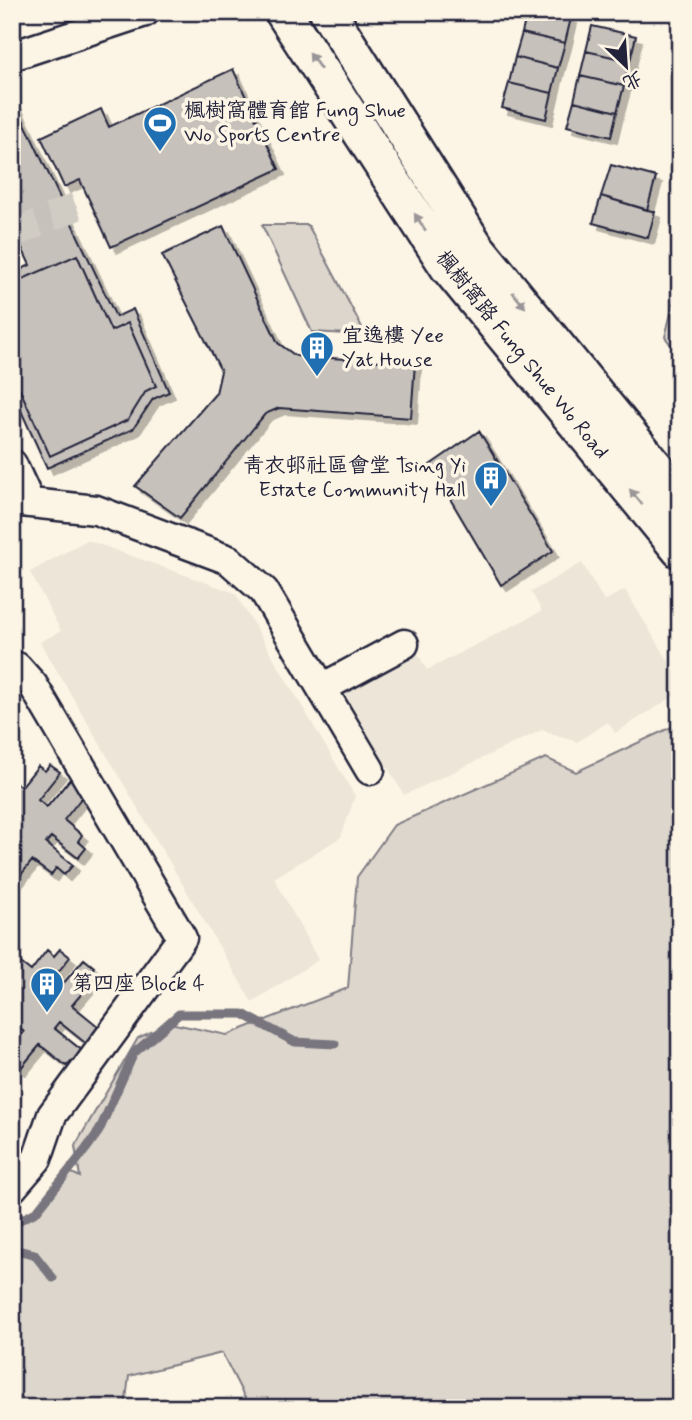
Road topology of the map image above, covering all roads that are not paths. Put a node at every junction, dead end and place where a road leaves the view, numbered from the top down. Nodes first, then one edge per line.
1 (145, 12) edge
2 (283, 12) edge
3 (328, 12) edge
4 (12, 56) edge
5 (12, 464) edge
6 (680, 497) edge
7 (21, 502) edge
8 (680, 550) edge
9 (404, 644) dead end
10 (12, 668) edge
11 (322, 688) junction
12 (370, 770) dead end
13 (12, 1188) edge

1 - 4 street
8 -> 2 main road, 楓樹窩路 Fung Shue Wo Road
3 -> 6 main road, 楓樹窩路 Fung Shue Wo Road
5 - 7 street
7 - 11 street
9 - 11 street
10 - 13 street
11 - 12 street

